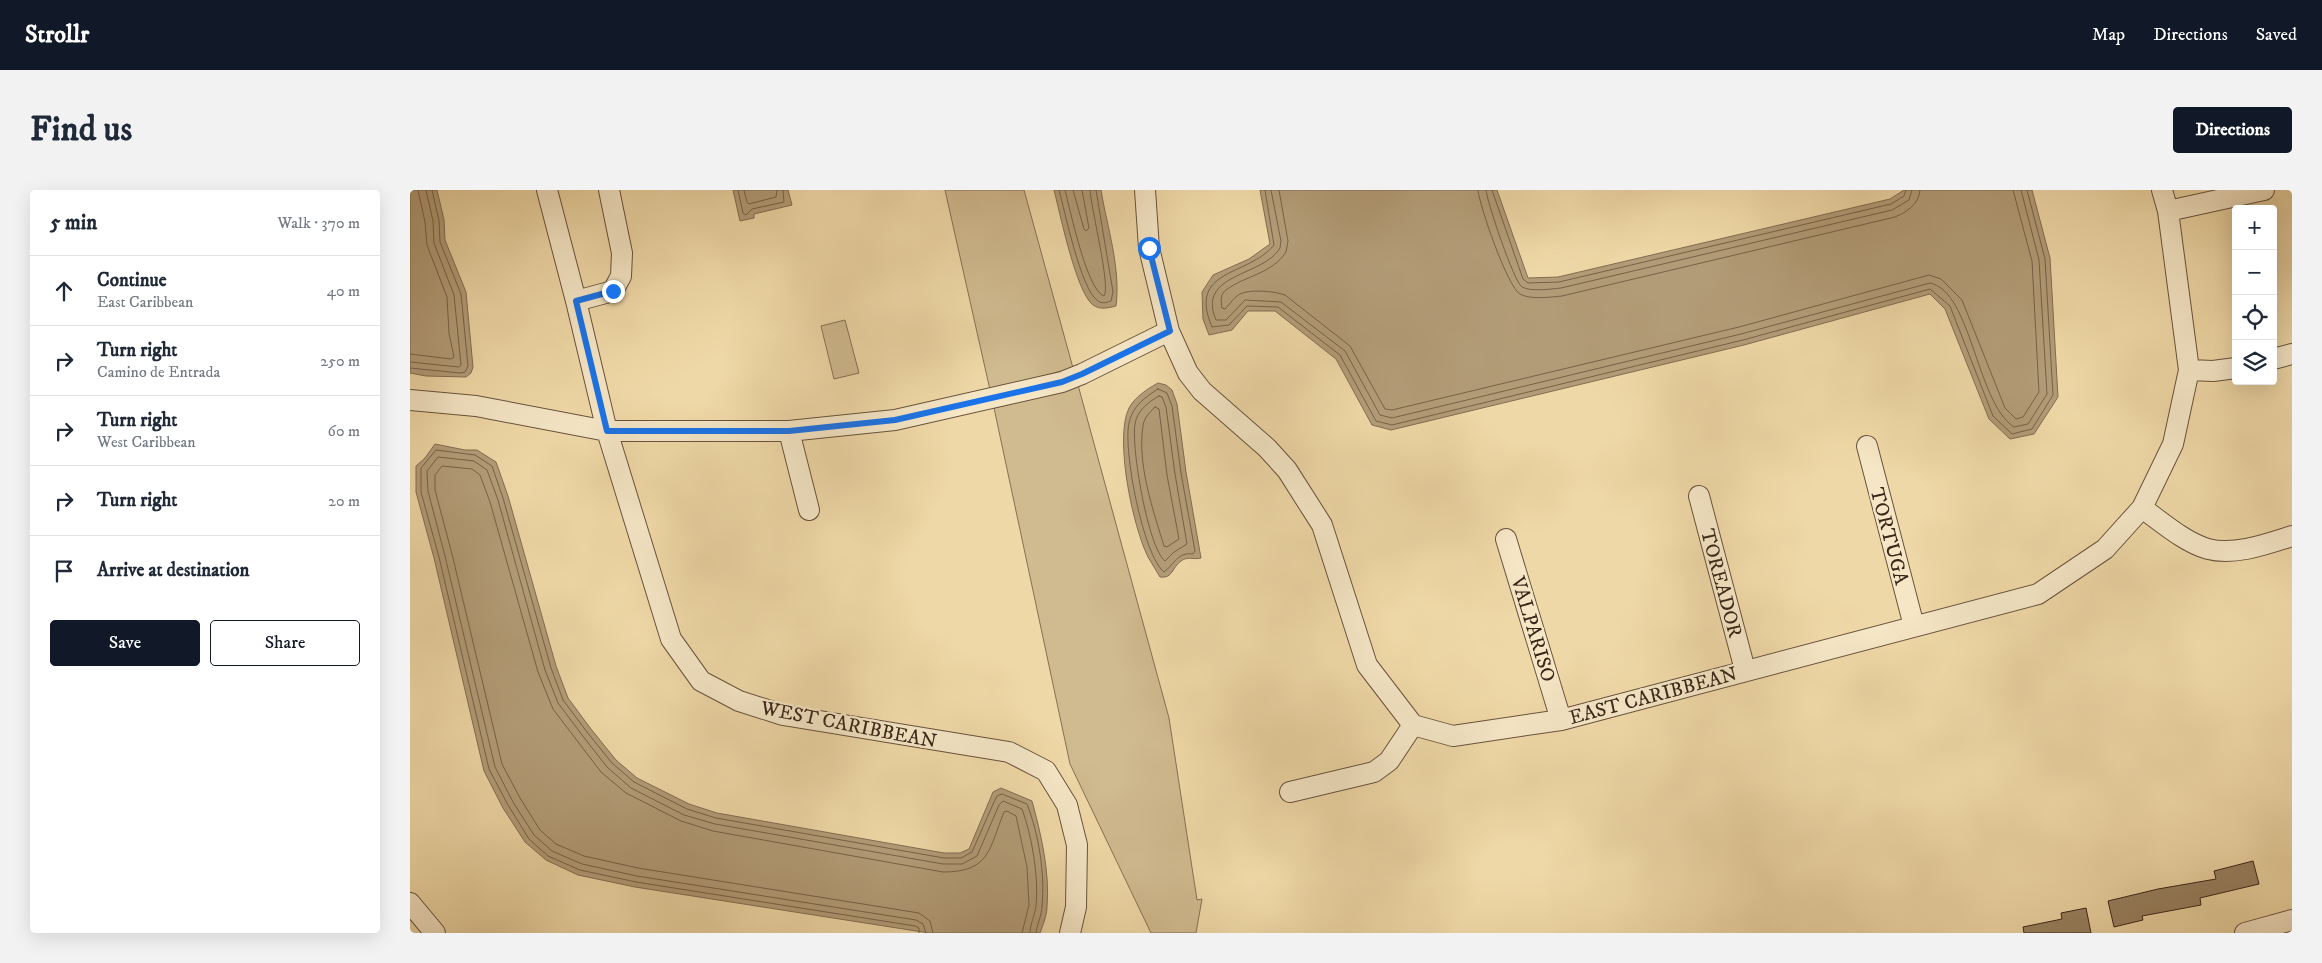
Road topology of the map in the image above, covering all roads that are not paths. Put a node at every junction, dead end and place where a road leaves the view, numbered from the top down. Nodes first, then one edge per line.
1 (547, 190) edge
2 (609, 190) edge
3 (1145, 190) edge
4 (2162, 190) edge
5 (2264, 190) edge
6 (2168, 211) junction
7 (576, 301) junction
8 (1170, 331) junction
9 (2292, 354) edge
10 (2277, 358) edge
11 (2232, 368) edge
12 (2189, 370) junction
13 (410, 400) edge
14 (607, 431) junction
15 (789, 431) junction
16 (1867, 446) dead end
17 (1699, 496) dead end
18 (2142, 508) junction
19 (809, 510) dead end
20 (2292, 536) edge
21 (1506, 539) dead end
22 (1914, 626) junction
23 (1745, 670) junction
24 (1561, 720) junction
25 (1413, 725) junction
26 (1290, 792) dead end
27 (410, 903) edge
28 (2292, 920) edge
29 (435, 933) edge
30 (1070, 933) edge
31 (2245, 933) edge

1 - 7 street, WEST CARIBBEAN
2 - 7 street
3 - 8 street
4 - 6 street, EAST CARIBBEAN
5 - 6 street
6 - 12 street, EAST CARIBBEAN
7 - 14 street, WEST CARIBBEAN
8 - 15 street
8 - 25 street
9 - 10 street
11 - 12 street
12 - 18 street, EAST CARIBBEAN
13 - 14 street
14 - 15 street
14 - 30 street, WEST CARIBBEAN
15 - 19 street
16 - 22 street, TORTUGA
17 - 23 street, TOREADOR
18 - 20 street
18 - 22 street, EAST CARIBBEAN
21 - 24 street, VALPARISO
22 - 23 street, EAST CARIBBEAN
23 - 24 street, EAST CARIBBEAN
24 - 25 street, EAST CARIBBEAN
25 - 26 street
27 - 29 street
28 - 31 street

